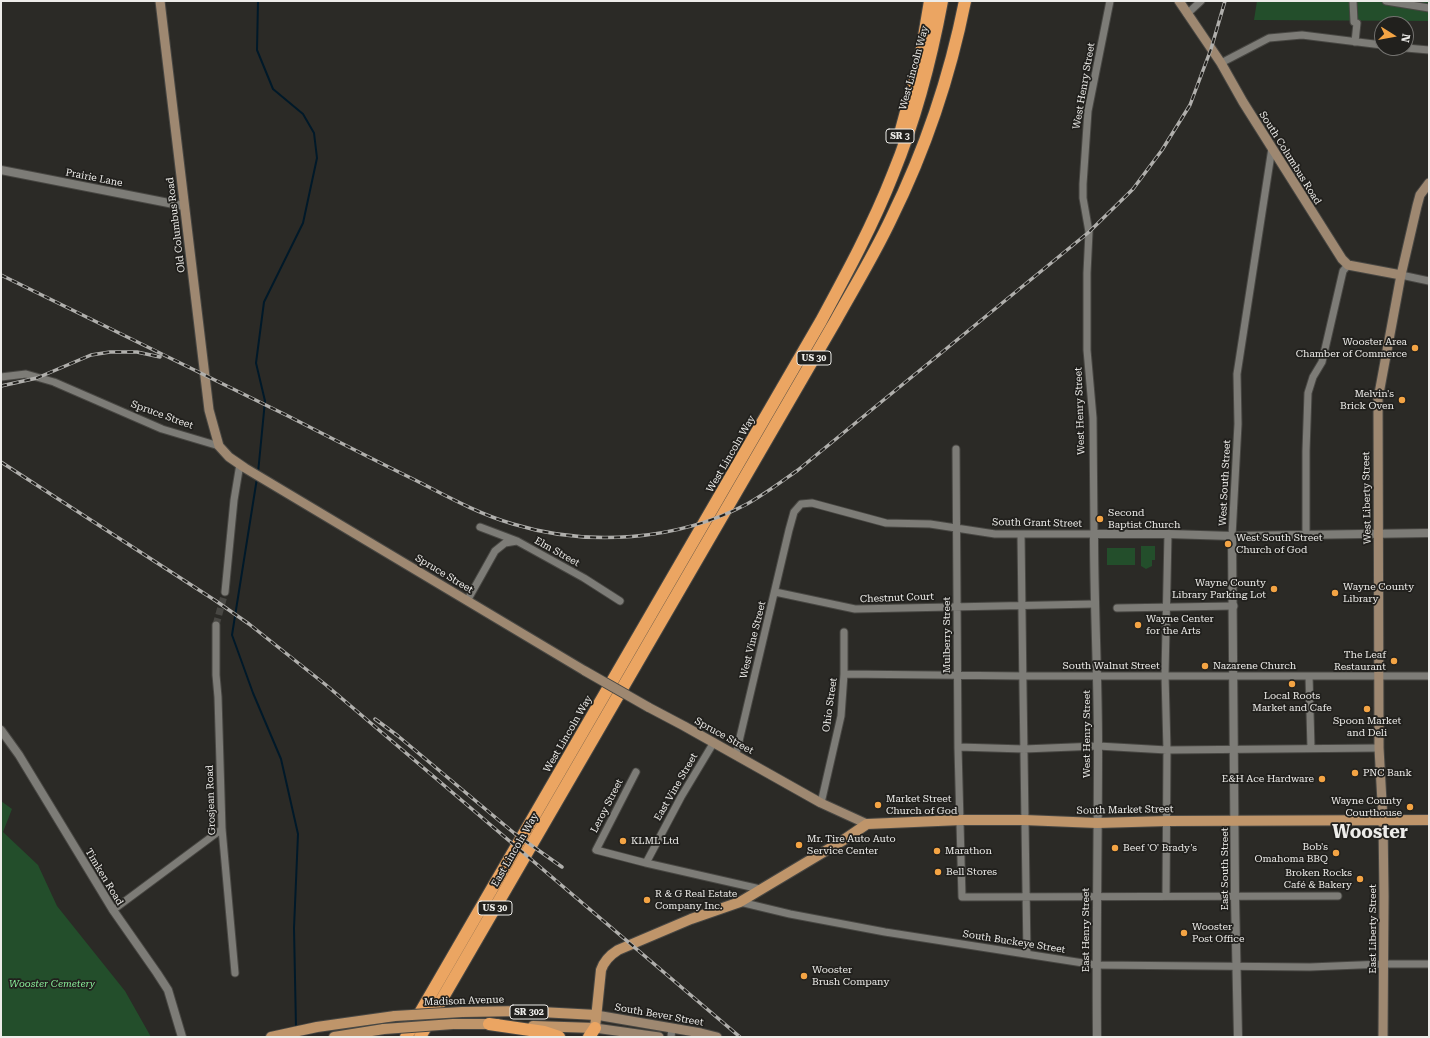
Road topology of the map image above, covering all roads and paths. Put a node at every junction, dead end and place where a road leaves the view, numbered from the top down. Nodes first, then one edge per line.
1 (160, 1) edge
2 (930, 1) edge
3 (942, 1) edge
4 (965, 1) edge
5 (1110, 1) edge
6 (1178, 1) edge
7 (1201, 1) edge
8 (1353, 1) edge
9 (1386, 1) edge
10 (1429, 8) edge
11 (1188, 14) junction
12 (1355, 42) junction
13 (1374, 44) edge
14 (1414, 49) edge
15 (1429, 50) edge
16 (1221, 63) junction
17 (1272, 148) junction
18 (1, 170) edge
19 (1429, 183) edge
20 (184, 206) junction
21 (851, 265) junction
22 (1348, 265) junction
23 (1401, 275) junction
24 (1429, 281) edge
25 (1, 377) edge
26 (219, 446) junction
27 (956, 449) dead end
28 (243, 466) junction
29 (480, 527) dead end
30 (957, 528) junction
31 (789, 530) joint
32 (1429, 533) edge
33 (1021, 534) junction
34 (1094, 534) junction
35 (1168, 534) junction
36 (1378, 534) junction
37 (1306, 535) junction
38 (1232, 536) junction
39 (517, 541) junction
40 (225, 592) tunnel mouth
41 (775, 592) junction
42 (467, 601) junction
43 (620, 601) dead end
44 (1094, 604) junction
45 (1022, 605) junction
46 (957, 606) junction
47 (1234, 606) junction
48 (1166, 607) junction
49 (1117, 608) dead end
50 (216, 625) tunnel mouth
51 (844, 632) dead end
52 (844, 674) junction
53 (958, 675) junction
54 (1165, 675) junction
55 (1378, 675) junction
56 (1023, 676) junction
57 (1097, 676) junction
58 (1233, 676) junction
59 (1309, 676) junction
60 (1429, 676) edge
61 (1, 730) edge
62 (714, 742) junction
63 (1098, 746) junction
64 (958, 747) junction
65 (1024, 748) junction
66 (1311, 748) junction
67 (1379, 748) junction
68 (1167, 750) junction
69 (1234, 750) junction
70 (736, 754) junction
71 (636, 772) dead end
72 (570, 780) junction
73 (820, 802) junction
74 (961, 820) junction
75 (1024, 820) junction
76 (1383, 820) junction
77 (1429, 820) edge
78 (1167, 821) junction
79 (1235, 821) junction
80 (1097, 823) junction
81 (867, 824) junction
82 (222, 829) junction
83 (646, 864) junction
84 (760, 889) junction
85 (488, 896) joint
86 (1096, 896) junction
87 (1166, 896) junction
88 (1338, 896) dead end
89 (1026, 897) junction
90 (1235, 897) junction
91 (740, 902) junction
92 (112, 910) junction
93 (1027, 954) junction
94 (1384, 964) junction
95 (1429, 964) edge
96 (1096, 966) junction
97 (1237, 966) junction
98 (235, 973) dead end
99 (596, 1016) junction
100 (488, 1024) junction
101 (672, 1032) edge
102 (593, 1034) edge
103 (182, 1037) edge
104 (271, 1037) edge
105 (334, 1037) edge
106 (406, 1037) edge
107 (420, 1037) edge
108 (429, 1037) edge
109 (559, 1037) edge
110 (659, 1037) edge
111 (717, 1037) edge
112 (1097, 1037) edge
113 (1238, 1037) edge
114 (1383, 1037) edge

1 - 20 main road, Old Columbus Road
2 - 21 highway, SR 3
3 - 21 highway, West Lincoln Way / US 30
4 - 72 highway, US 30
5 - 34 street, West Henry Street
6 - 11 main road, South Columbus Road
7 - 11 street
8 - 12 street
9 - 10 street
11 - 16 main road, South Columbus Road
12 - 13 street
12 - 16 street
14 - 15 street
16 - 17 main road, South Columbus Road
17 - 22 main road, South Columbus Road
17 - 38 street, West South Street
18 - 20 street, Prairie Lane
19 - 23 main road, West Liberty Street
20 - 26 main road, Old Columbus Road
21 - 85 highway, West Lincoln Way / US 30
22 - 23 main road
22 - 37 street
23 - 24 street
23 - 36 main road, West Liberty Street
25 - 26 street, Spruce Street
26 - 28 main road, Spruce Street
27 - 30 street, Mulberry Street
28 - 40 street
28 - 42 main road, Spruce Street
29 - 39 street, Elm Street
30 - 31 street, South Grant Street
30 - 33 street, South Grant Street
30 - 46 street, Mulberry Street
31 - 41 street, West Vine Street
32 - 36 street, South Grant Street
33 - 34 street, South Grant Street
33 - 45 street
34 - 35 street, South Grant Street
34 - 44 street, West Henry Street
35 - 38 street, South Grant Street
35 - 48 street
36 - 37 street, South Grant Street
36 - 55 main road, West Liberty Street
37 - 38 street, South Grant Street
38 - 47 street, West South Street
39 - 42 street
39 - 43 street, Elm Street
41 - 46 street, Chestnut Court
41 - 70 street, West Vine Street
42 - 62 main road, Spruce Street, bridge
44 - 45 street, Chestnut Court
44 - 57 street, West Henry Street
45 - 46 street, Chestnut Court
45 - 56 street
46 - 53 street, Mulberry Street
47 - 48 street
47 - 58 street, West South Street
48 - 49 street
48 - 54 street
50 - 82 street, Grosjean Road
51 - 52 street, Ohio Street
52 - 53 street, South Walnut Street
52 - 73 street, Ohio Street
53 - 56 street, South Walnut Street
53 - 64 street, Mulberry Street
54 - 57 street, South Walnut Street
54 - 58 street, South Walnut Street
54 - 68 street
55 - 59 street, South Walnut Street
55 - 60 street, South Walnut Street
55 - 67 main road, West Liberty Street
56 - 57 street, South Walnut Street
56 - 65 street
57 - 63 street, West Henry Street
58 - 59 street, South Walnut Street
58 - 69 street, West South Street
59 - 66 street
61 - 92 street, Timken Road
62 - 70 main road, Spruce Street
62 - 83 street, East Vine Street
63 - 65 street
63 - 68 street
63 - 80 street, West Henry Street
64 - 65 street
64 - 74 street, Mulberry Street
65 - 75 street
66 - 67 street
66 - 69 street
67 - 76 main road, West Liberty Street
68 - 69 street
68 - 78 street
69 - 79 street, West South Street
70 - 73 main road, Spruce Street
71 - 83 street, Leroy Street
72 - 107 highway, East Lincoln Way / US 30
72 - 108 highway
73 - 81 main road, Spruce Street
74 - 75 main road, South Market Street
74 - 81 main road, South Market Street
74 - 89 street, Mulberry Street
75 - 80 main road, South Market Street
75 - 89 street
76 - 77 main road, South Market Street
76 - 79 main road, South Market Street
76 - 94 main road, East Liberty Street
78 - 79 main road, South Market Street
78 - 80 main road, South Market Street
78 - 87 street
79 - 90 street, East South Street
80 - 86 street, East Henry Street
81 - 84 main road
82 - 92 street
82 - 98 street, Grosjean Road
83 - 84 street
84 - 91 main road
85 - 106 highway, East Lincoln Way / US 30
86 - 87 street
86 - 89 street
86 - 96 street, East Henry Street
87 - 90 street
88 - 90 street
89 - 93 street
90 - 97 street, East South Street
91 - 93 street, South Buckeye Street
91 - 99 main road
92 - 103 street, Timken Road
93 - 96 street, South Buckeye Street
94 - 95 street, South Buckeye Street
94 - 97 street, South Buckeye Street
94 - 114 main road, East Liberty Street
96 - 97 street, South Buckeye Street
96 - 112 street, East Henry Street
97 - 113 street, East South Street
99 - 101 main road, South Bever Street / SR 302
99 - 102 main road
99 - 104 main road, Madison Avenue / SR 302, bridge
100 - 102 main road, SR 302
100 - 105 main road, SR 302, bridge
100 - 109 highway
101 - 111 main road, South Bever Street / SR 302
102 - 110 main road, SR 302

